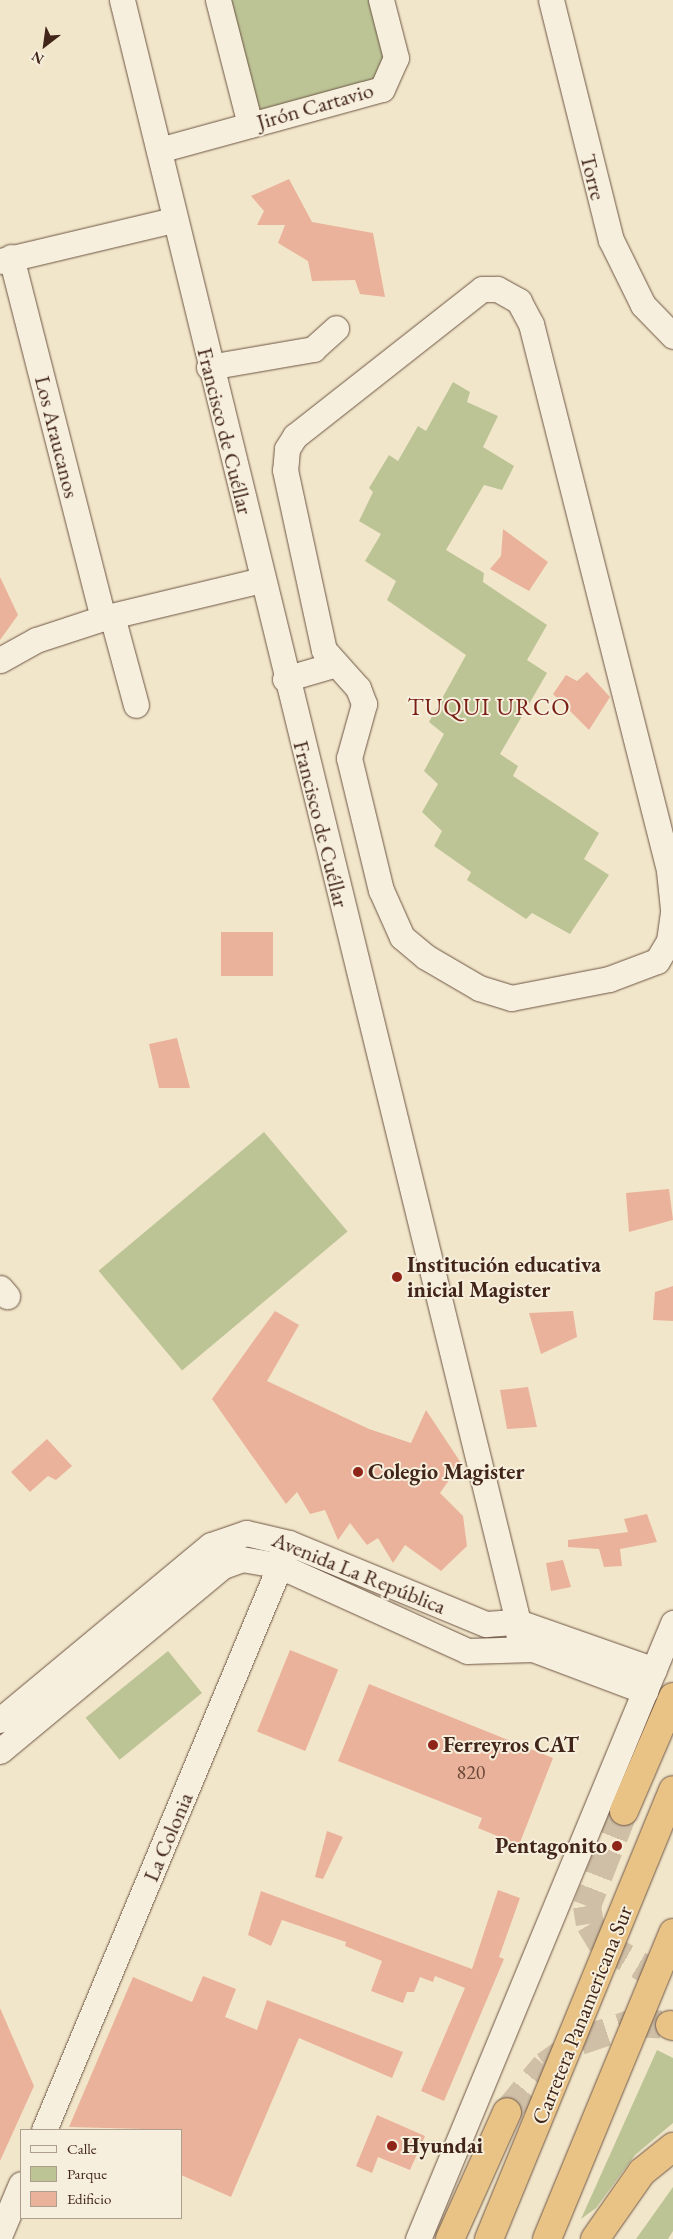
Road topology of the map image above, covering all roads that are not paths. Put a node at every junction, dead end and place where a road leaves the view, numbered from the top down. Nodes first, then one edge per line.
1 (122, 0) edge
2 (218, 0) edge
3 (381, 0) edge
4 (550, 0) edge
5 (250, 125) junction
6 (159, 150) junction
7 (173, 220) junction
8 (6, 259) edge
9 (336, 328) dead end
10 (673, 336) edge
11 (209, 367) junction
12 (261, 580) junction
13 (107, 617) junction
14 (0, 660) edge
15 (334, 665) junction
16 (285, 679) junction
17 (136, 705) dead end
18 (673, 910) edge
19 (289, 1543) junction
20 (280, 1566) junction
21 (518, 1622) junction
22 (673, 1623) edge
23 (519, 1648) junction
24 (649, 1681) junction
25 (673, 1697) edge
26 (0, 1720) edge
27 (0, 1751) edge
28 (673, 1790) edge
29 (624, 1811) tunnel mouth
30 (673, 1933) edge
31 (673, 1980) edge
32 (507, 2112) tunnel mouth
33 (44, 2129) edge
34 (588, 2140) junction
35 (673, 2147) edge
36 (20, 2186) edge
37 (0, 2234) edge
38 (418, 2239) edge
39 (450, 2239) edge
40 (489, 2239) edge
41 (547, 2239) edge
42 (595, 2239) edge

1 - 6 street, Francisco de Cuéllar
2 - 5 street
3 - 5 street, Jirón Cartavio
4 - 10 street, Torre
5 - 6 street, Jirón Cartavio
6 - 7 street, Francisco de Cuéllar
7 - 8 street
7 - 11 street, Francisco de Cuéllar
8 - 13 street, Los Araucanos
9 - 11 street
11 - 12 street, Francisco de Cuéllar
12 - 13 street
12 - 16 street, Francisco de Cuéllar
13 - 14 street
13 - 17 street, Los Araucanos
15 - 16 street
15 - 18 street
15 - 18 street
16 - 21 street, Francisco de Cuéllar
19 - 20 street, La Colonia
19 - 21 street, Avenida La República
19 - 26 street, Avenida La República
20 - 23 street, Avenida La República
20 - 27 street, Avenida La República
20 - 33 street, La Colonia
21 - 23 street, Francisco de Cuéllar
21 - 24 street, Avenida La República
22 - 24 street
23 - 24 street, Avenida La República
24 - 38 street
25 - 29 highway
28 - 40 highway, Carretera Panamericana Sur
30 - 34 highway
31 - 34 highway
32 - 39 highway
34 - 41 highway
35 - 42 highway
36 - 37 street

